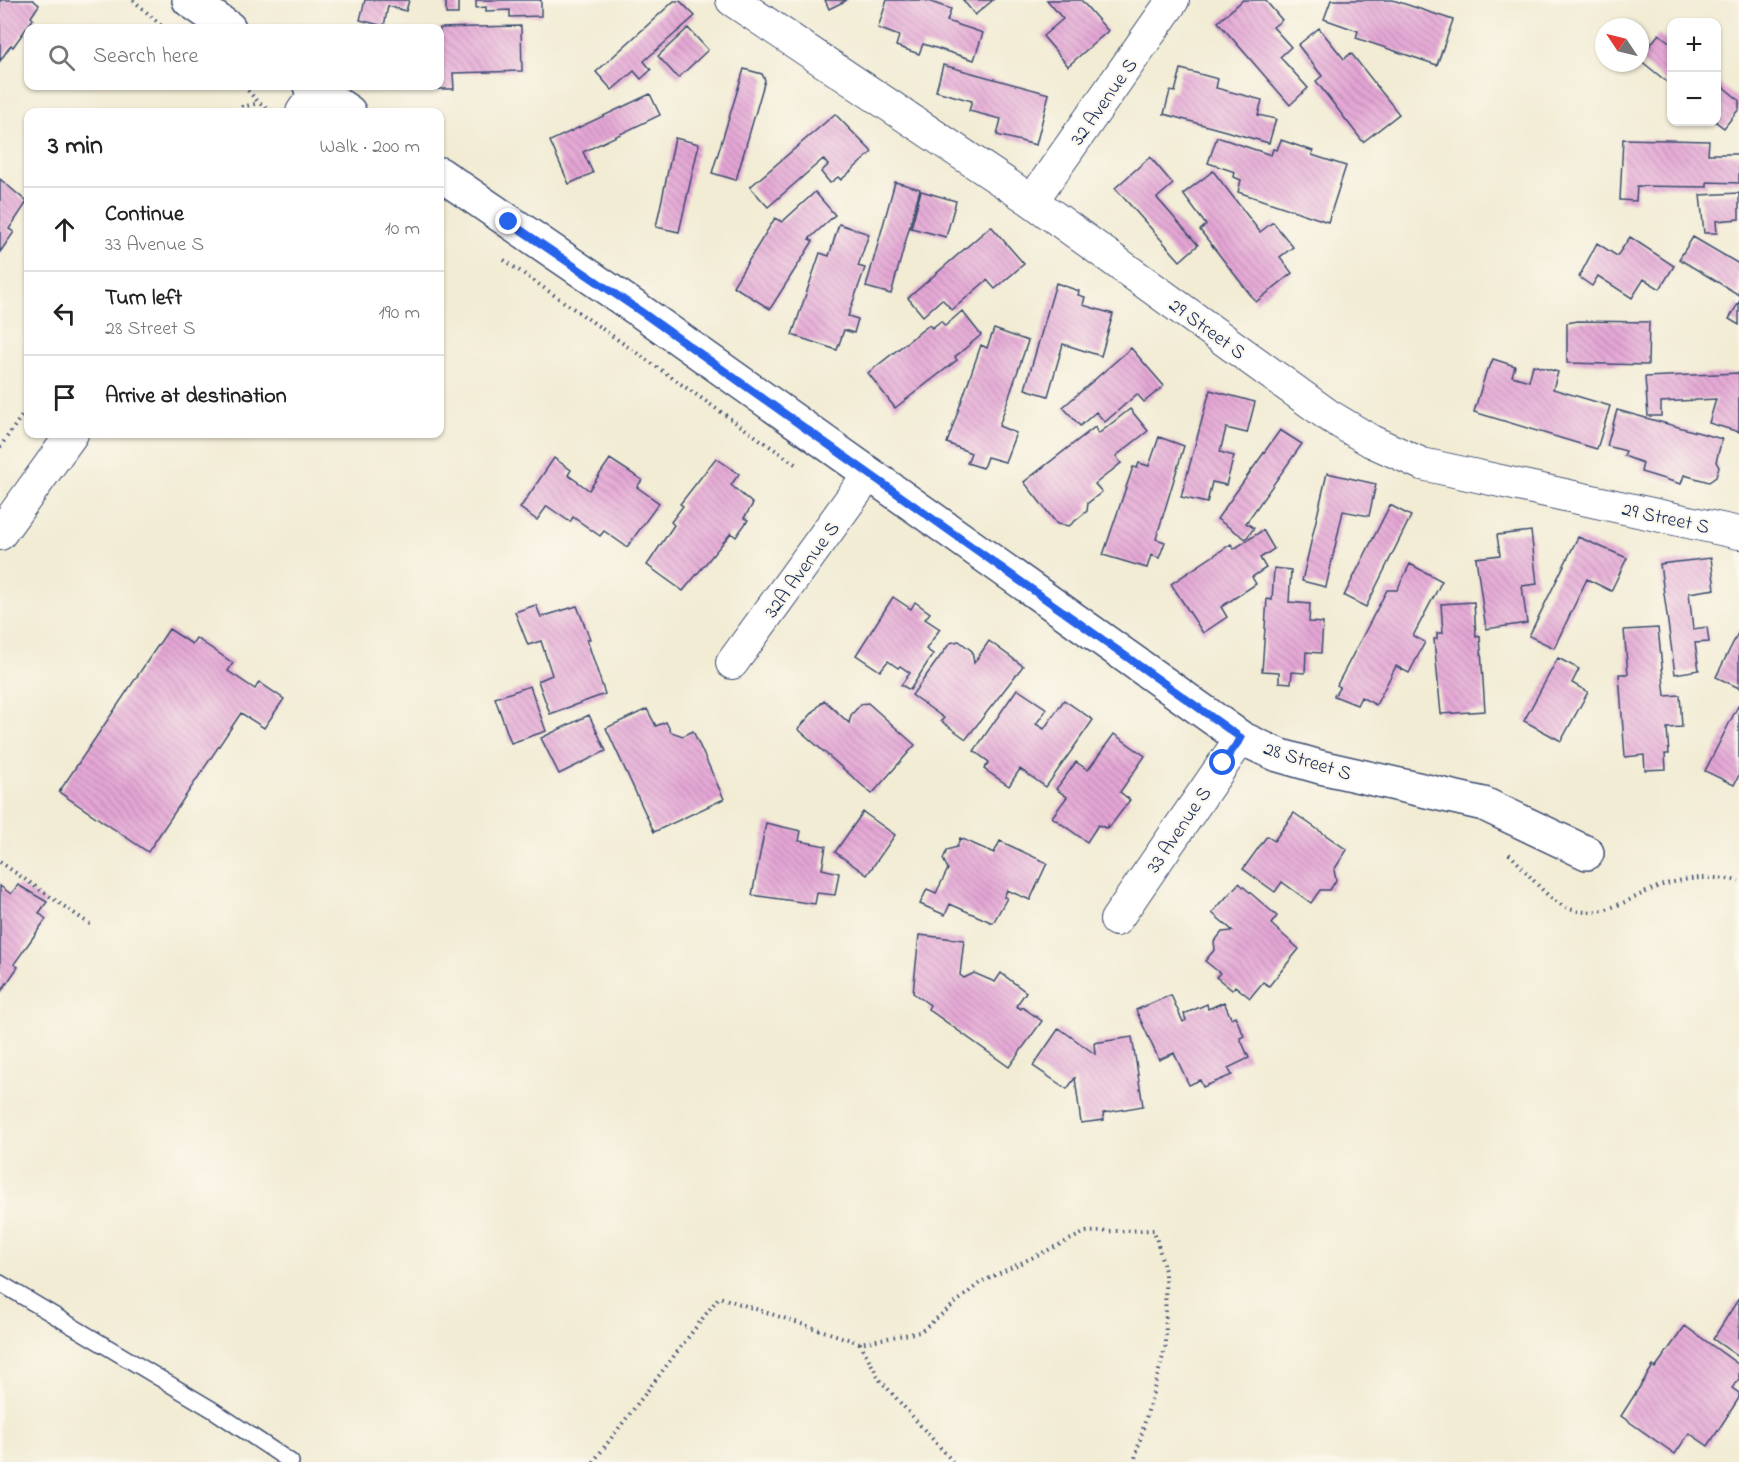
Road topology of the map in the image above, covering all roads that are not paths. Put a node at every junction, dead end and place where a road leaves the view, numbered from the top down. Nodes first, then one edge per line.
1 (189, 0) edge
2 (732, 0) edge
3 (1173, 0) edge
4 (223, 24) edge
5 (310, 96) edge
6 (339, 108) edge
7 (444, 177) edge
8 (1032, 201) junction
9 (69, 438) edge
10 (869, 474) junction
11 (1739, 533) edge
12 (0, 534) edge
13 (732, 663) dead end
14 (1241, 738) junction
15 (1587, 853) dead end
16 (1116, 920) dead end
17 (0, 1283) edge
18 (291, 1462) edge

1 - 4 street
2 - 8 street, 29 Street S
3 - 8 street, 32 Avenue S
5 - 6 street
7 - 10 street, 28 Street S
8 - 11 street, 29 Street S
9 - 12 street
10 - 13 street, 32A Avenue S
10 - 14 street, 28 Street S
14 - 15 street, 28 Street S
14 - 16 street, 33 Avenue S
17 - 18 lane

